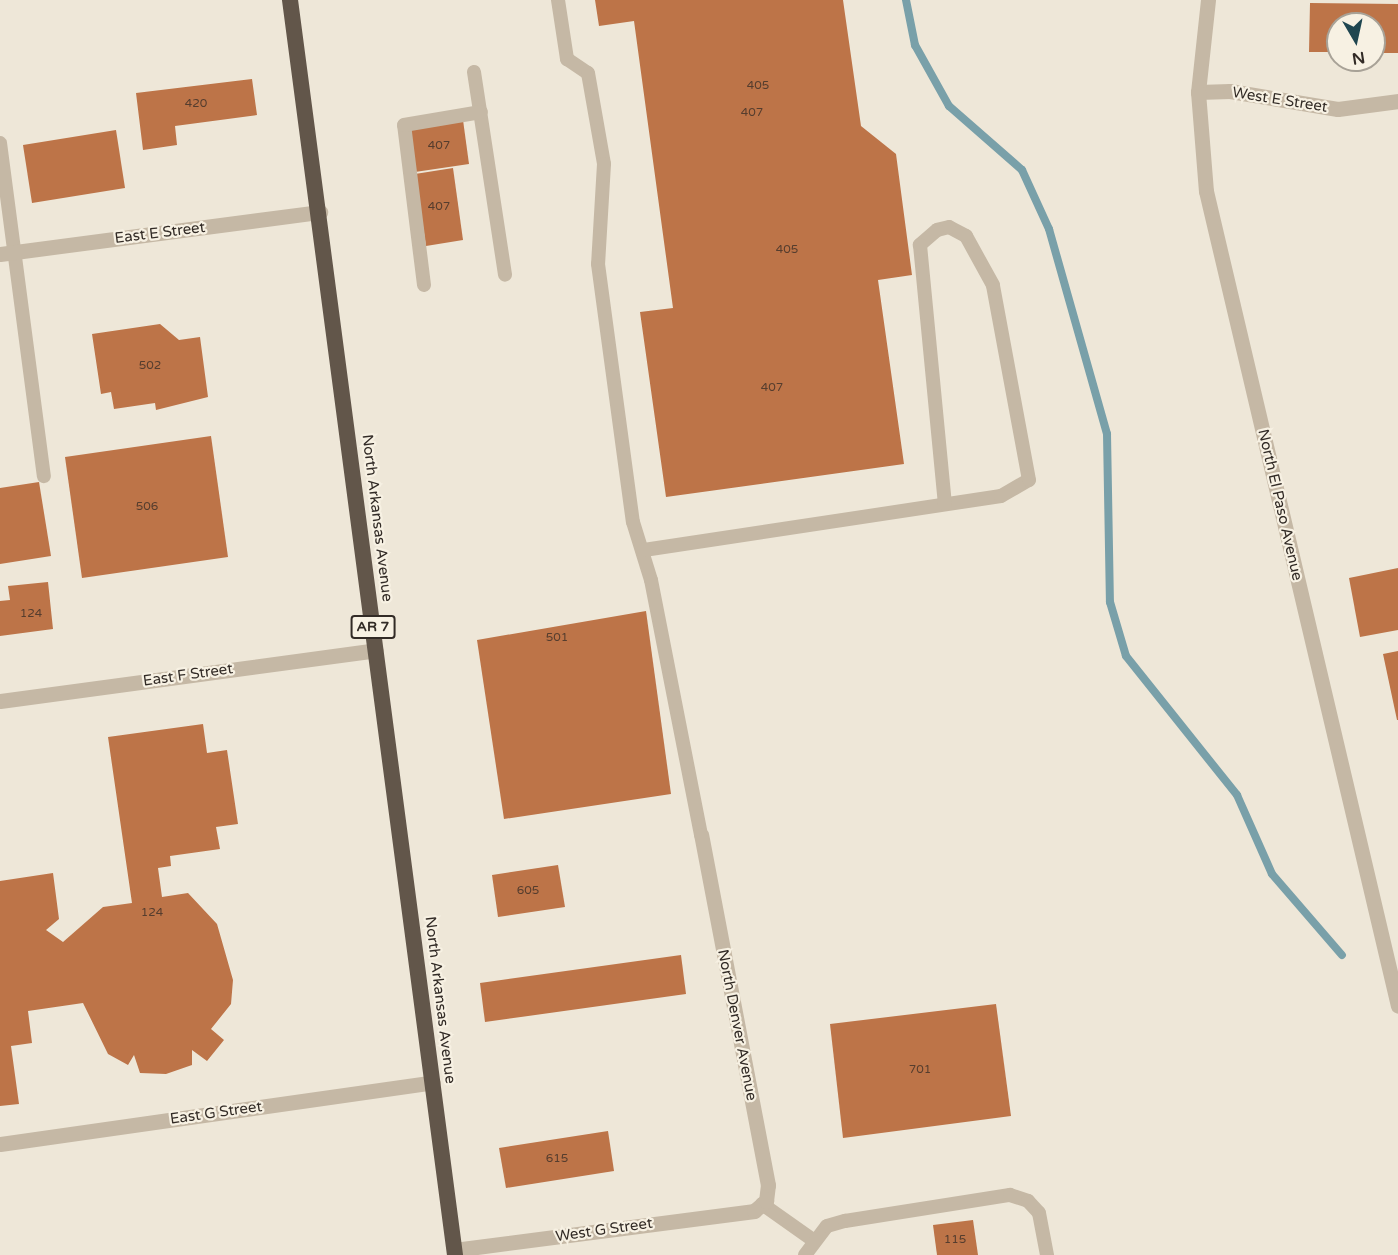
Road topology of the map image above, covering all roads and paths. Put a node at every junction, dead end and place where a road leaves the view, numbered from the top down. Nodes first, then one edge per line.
1 (290, 0) edge
2 (558, 0) edge
3 (1208, 0) edge
4 (474, 72) dead end
5 (1198, 92) junction
6 (1398, 101) edge
7 (481, 112) junction
8 (0, 143) edge
9 (320, 212) junction
10 (6, 253) edge
11 (505, 275) dead end
12 (424, 285) dead end
13 (44, 476) dead end
14 (945, 504) junction
15 (644, 550) junction
16 (376, 650) junction
17 (0, 701) edge
18 (701, 835) joint
19 (1398, 1006) edge
20 (433, 1082) junction
21 (0, 1144) edge
22 (758, 1207) junction
23 (813, 1239) junction
24 (454, 1252) edge
25 (805, 1255) edge
26 (1047, 1255) edge

1 - 9 highway, North Arkansas Avenue / AR 7
2 - 15 lane
3 - 5 street, North El Paso Avenue
4 - 7 lane
5 - 6 street, West E Street
5 - 19 street, North El Paso Avenue
7 - 11 lane
7 - 12 lane
8 - 10 lane
9 - 10 street, East E Street
9 - 16 highway, North Arkansas Avenue / AR 7
10 - 13 lane
14 - 14 lane
14 - 15 lane
15 - 18 lane
16 - 17 street, East F Street
16 - 20 highway, North Arkansas Avenue / AR 7
18 - 22 street, North Denver Avenue
20 - 21 street, East G Street
20 - 24 highway, North Arkansas Avenue / AR 7
22 - 23 lane
22 - 24 street, West G Street
23 - 25 lane
23 - 26 lane

